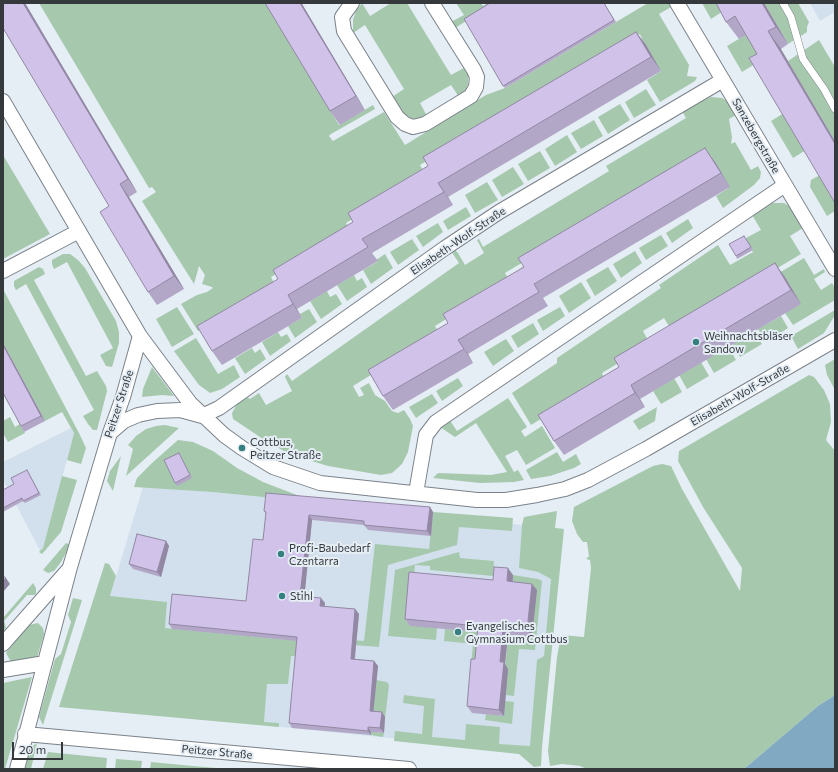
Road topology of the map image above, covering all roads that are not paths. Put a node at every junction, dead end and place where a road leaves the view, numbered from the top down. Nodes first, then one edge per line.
1 (352, 3) edge
2 (432, 3) edge
3 (677, 3) edge
4 (783, 3) edge
5 (723, 80) junction
6 (3, 101) edge
7 (835, 109) edge
8 (785, 185) junction
9 (79, 231) junction
10 (835, 269) edge
11 (3, 271) edge
12 (140, 336) junction
13 (835, 340) edge
14 (202, 416) junction
15 (110, 433) junction
16 (416, 493) junction
17 (70, 567) junction
18 (3, 644) edge
19 (45, 663) junction
20 (3, 670) edge
21 (25, 734) junction
22 (17, 769) edge
23 (409, 769) edge

1 - 2 street
3 - 5 street, Sanzebergstraße
4 - 7 lane
5 - 8 street, Sanzebergstraße
5 - 14 street, Elisabeth-Wolf-Straße
6 - 9 street
8 - 10 street, Sanzebergstraße
8 - 16 street
9 - 11 street
9 - 12 street
12 - 14 street, Elisabeth-Wolf-Straße
12 - 15 street, Peitzer Straße
13 - 16 street, Elisabeth-Wolf-Straße
14 - 15 street, Elisabeth-Wolf-Straße
14 - 16 street, Elisabeth-Wolf-Straße
15 - 17 street, Peitzer Straße
17 - 18 street
17 - 19 street, Peitzer Straße
19 - 20 street
19 - 21 street, Peitzer Straße
21 - 22 street, Peitzer Straße
21 - 23 street, Peitzer Straße

